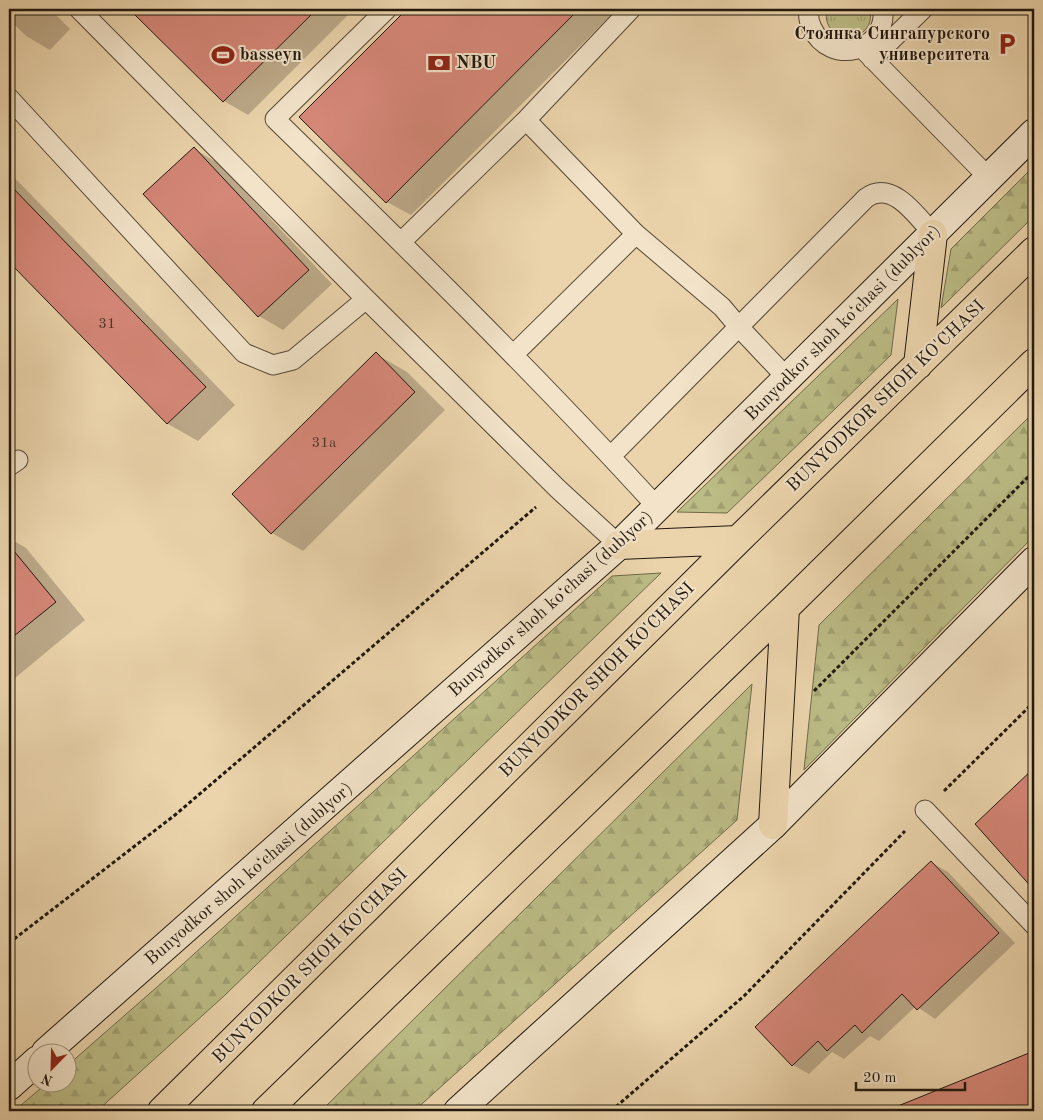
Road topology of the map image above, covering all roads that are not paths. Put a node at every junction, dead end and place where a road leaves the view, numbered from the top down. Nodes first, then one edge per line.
1 (79, 9) edge
2 (387, 9) edge
3 (631, 9) edge
4 (809, 9) edge
5 (883, 9) edge
6 (923, 9) edge
7 (866, 53) junction
8 (9, 98) edge
9 (526, 120) junction
10 (1034, 133) edge
11 (989, 178) junction
12 (636, 234) junction
13 (933, 234) junction
14 (401, 242) junction
15 (1034, 251) edge
16 (366, 298) junction
17 (738, 326) junction
18 (512, 355) junction
19 (1034, 363) edge
20 (918, 365) junction
21 (787, 378) junction
22 (611, 456) junction
23 (657, 507) junction
24 (738, 540) junction
25 (619, 545) junction
26 (1034, 561) edge
27 (784, 608) junction
28 (924, 810) road end
29 (772, 825) junction
30 (1034, 925) edge
31 (57, 1042) edge
32 (28, 1069) edge
33 (9, 1086) edge
34 (162, 1111) edge
35 (266, 1111) edge
36 (458, 1111) edge

1 - 16 lane
2 - 14 lane
3 - 9 lane
4 - 7 lane
5 - 7 lane
6 - 7 lane
7 - 11 lane
8 - 16 lane
9 - 12 lane
9 - 14 lane
10 - 11 street, Bunyodkor shoh koʻchasi (dublyor)
11 - 13 street, Bunyodkor shoh koʻchasi (dublyor)
12 - 17 lane
12 - 18 lane
13 - 17 lane
13 - 20 main road
13 - 21 street, Bunyodkor shoh koʻchasi (dublyor)
14 - 18 lane
15 - 20 main road, BUNYODKOR SHOH KO'CHASI
16 - 25 lane
17 - 21 lane
17 - 22 lane
18 - 22 lane
19 - 27 main road
20 - 24 main road, BUNYODKOR SHOH KO'CHASI
21 - 23 street, Bunyodkor shoh koʻchasi (dublyor)
22 - 23 lane
23 - 25 street, Bunyodkor shoh koʻchasi (dublyor)
24 - 25 main road
24 - 34 main road, BUNYODKOR SHOH KO'CHASI
25 - 31 street, Bunyodkor shoh koʻchasi (dublyor)
26 - 29 street
27 - 29 main road
27 - 35 main road
28 - 30 lane
29 - 36 street
32 - 33 street

